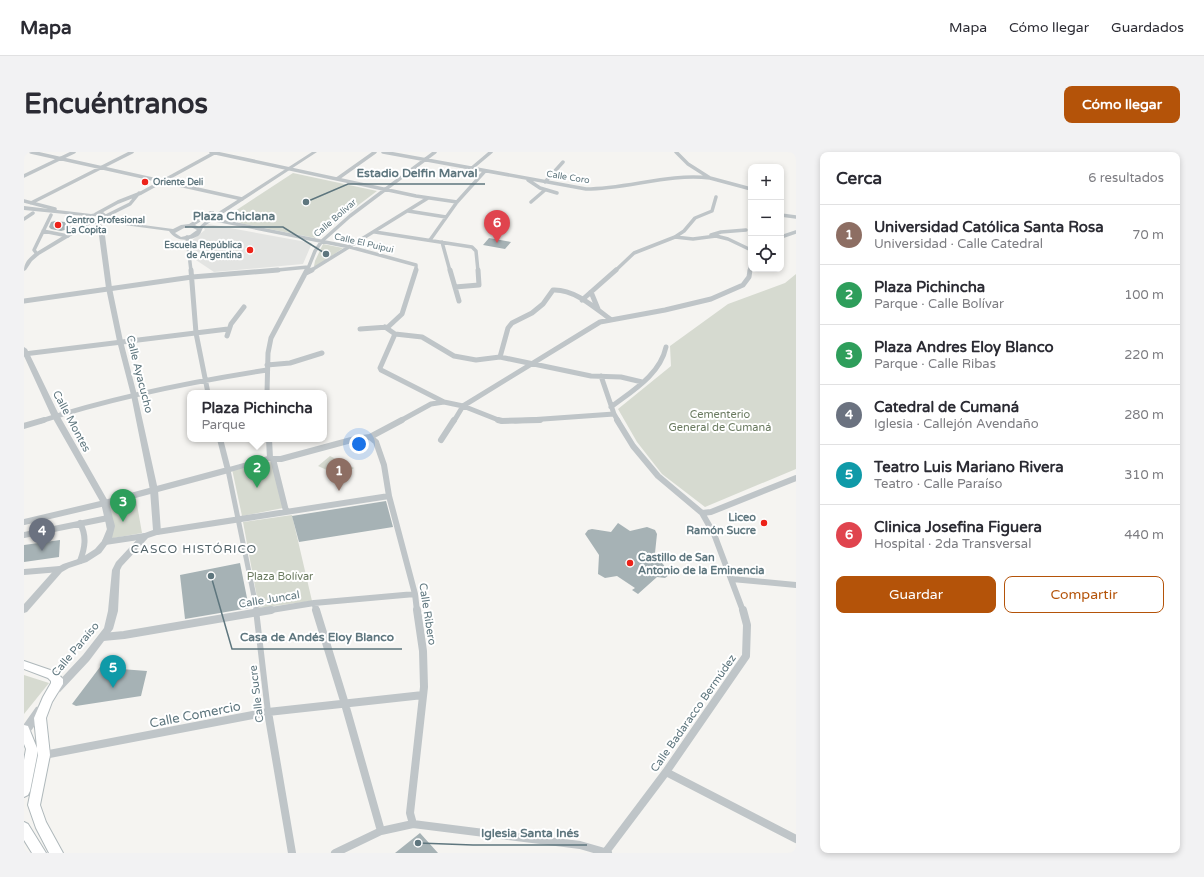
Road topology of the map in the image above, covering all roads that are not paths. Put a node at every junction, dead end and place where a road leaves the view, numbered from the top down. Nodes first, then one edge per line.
1 (32, 152) edge
2 (74, 152) edge
3 (132, 152) edge
4 (214, 152) edge
5 (307, 152) edge
6 (315, 152) edge
7 (375, 152) edge
8 (383, 152) edge
9 (435, 152) edge
10 (491, 152) edge
11 (676, 152) edge
12 (61, 158) junction
13 (424, 160) junction
14 (564, 162) dead end
15 (102, 167) junction
16 (284, 167) junction
17 (472, 168) junction
18 (290, 169) junction
19 (485, 171) junction
20 (24, 176) edge
21 (526, 178) junction
22 (710, 178) junction
23 (337, 179) junction
24 (162, 181) junction
25 (545, 182) junction
26 (748, 188) edge
27 (386, 189) junction
28 (545, 190) junction
29 (139, 193) junction
30 (557, 193) dead end
31 (716, 197) dead end
32 (236, 198) junction
33 (428, 198) junction
34 (242, 199) junction
35 (24, 201) edge
36 (457, 202) junction
37 (531, 202) dead end
38 (31, 203) junction
39 (24, 208) edge
40 (55, 208) dead end
41 (408, 211) junction
42 (24, 212) edge
43 (33, 212) junction
44 (51, 215) junction
45 (784, 215) edge
46 (446, 217) junction
47 (796, 217) edge
48 (97, 218) junction
49 (24, 219) edge
50 (211, 219) junction
51 (190, 226) junction
52 (182, 227) junction
53 (199, 229) junction
54 (746, 230) dead end
55 (43, 231) junction
56 (173, 232) junction
57 (375, 232) junction
58 (726, 232) junction
59 (796, 232) edge
60 (68, 236) junction
61 (710, 236) junction
62 (784, 236) edge
63 (675, 237) junction
64 (187, 238) junction
65 (728, 239) junction
66 (430, 240) junction
67 (322, 241) junction
68 (442, 242) junction
69 (350, 247) junction
70 (748, 249) edge
71 (37, 254) junction
72 (27, 260) edge
73 (308, 267) junction
74 (24, 269) edge
75 (749, 272) edge
76 (306, 274) junction
77 (192, 277) junction
78 (455, 287) junction
79 (110, 288) junction
80 (591, 292) junction
81 (582, 300) junction
82 (24, 301) edge
83 (459, 301) dead end
84 (244, 307) dead end
85 (599, 311) junction
86 (610, 319) junction
87 (384, 327) junction
88 (228, 329) junction
89 (360, 329) dead end
90 (196, 333) junction
91 (395, 334) junction
92 (227, 336) dead end
93 (120, 341) junction
94 (666, 347) dead end
95 (25, 352) edge
96 (322, 353) dead end
97 (500, 357) junction
98 (531, 364) junction
99 (267, 368) junction
100 (601, 376) junction
101 (205, 380) junction
102 (642, 382) junction
103 (207, 390) edge
104 (267, 390) edge
105 (134, 395) junction
106 (444, 402) junction
107 (463, 406) junction
108 (613, 410) junction
109 (55, 415) junction
110 (24, 426) edge
111 (370, 437) junction
112 (442, 440) dead end
113 (221, 442) edge
114 (269, 442) edge
115 (272, 459) junction
116 (228, 470) junction
117 (796, 478) edge
118 (154, 490) junction
119 (389, 496) junction
120 (105, 503) junction
121 (286, 510) junction
122 (702, 513) junction
123 (108, 518) junction
124 (239, 518) junction
125 (24, 522) edge
126 (80, 523) junction
127 (156, 532) junction
128 (24, 535) edge
129 (145, 536) junction
130 (105, 542) junction
131 (80, 561) junction
132 (60, 569) junction
133 (24, 572) edge
134 (732, 579) junction
135 (796, 586) edge
136 (415, 594) junction
137 (314, 603) junction
138 (24, 610) edge
139 (257, 613) junction
140 (104, 637) junction
141 (24, 665) edge
142 (423, 695) junction
143 (47, 700) junction
144 (345, 704) junction
145 (268, 712) junction
146 (24, 731) edge
147 (44, 755) junction
148 (666, 772) junction
149 (24, 791) edge
150 (413, 824) junction
151 (24, 828) edge
152 (381, 831) junction
153 (796, 839) edge
154 (606, 852) edge
155 (39, 853) edge
156 (56, 853) edge
157 (292, 853) edge
158 (335, 853) edge

1 - 12 street
2 - 12 street
3 - 15 street
4 - 16 street
4 - 24 street
5 - 16 street
6 - 18 street
7 - 23 street
8 - 13 street, Calle Coro
9 - 13 street, Calle Bolívar
10 - 17 street
11 - 22 street
12 - 15 street
12 - 20 street
13 - 17 street, Calle Coro
13 - 27 street, Calle Bolívar
14 - 25 street
15 - 24 street
15 - 38 street
16 - 18 street
16 - 32 street
17 - 19 street, Calle Coro
18 - 23 street
18 - 34 street
19 - 21 street, Calle Coro
19 - 36 street
21 - 25 street, Calle Coro
21 - 28 street
22 - 25 street, Calle Coro
22 - 26 street
23 - 27 street
24 - 29 street
24 - 32 street
27 - 33 street
27 - 67 street, Calle Bolívar
28 - 30 street
28 - 37 street
29 - 48 street
29 - 48 street
31 - 63 street
32 - 34 street
32 - 51 street
33 - 36 street
33 - 41 street
34 - 50 street
35 - 38 street
36 - 46 street
38 - 40 street
39 - 48 street
41 - 46 street
41 - 57 street
42 - 43 street
43 - 44 street
43 - 49 street
44 - 48 street
44 - 55 street
45 - 47 street
46 - 66 street
48 - 52 street
48 - 56 street
48 - 60 street
48 - 79 street, Calle Ayacucho
50 - 53 street
50 - 67 street, Calle El Puipui
51 - 52 street
51 - 53 street
52 - 56 street
53 - 64 street
54 - 58 street
55 - 60 street
55 - 71 street
56 - 64 street
57 - 66 street
57 - 69 street
58 - 61 street
58 - 65 street
59 - 62 street
60 - 71 street
61 - 63 street
61 - 65 street
63 - 80 street
64 - 77 street
65 - 70 street
66 - 68 street
67 - 69 street, Calle El Puipui
67 - 73 street, Calle Bolívar
68 - 78 street
68 - 78 street
69 - 76 street
69 - 87 street, Calle El Puipui
71 - 72 street
72 - 74 street
73 - 76 street, Calle Bolívar
73 - 77 street
75 - 86 street
76 - 99 street, Calle Bolívar
77 - 79 street
77 - 90 street
78 - 83 street
79 - 82 street
79 - 93 street, Calle Ayacucho
80 - 81 street
80 - 85 street
81 - 85 street
81 - 97 street
84 - 88 street
85 - 86 street
86 - 98 street
87 - 89 street, Calle El Puipui
87 - 91 street
88 - 90 street
88 - 92 street
90 - 93 street
90 - 101 street
91 - 97 street
91 - 106 street
93 - 95 street
93 - 105 street, Calle Ayacucho
94 - 102 street
95 - 109 street, Calle Montes
96 - 99 street
97 - 98 street
98 - 100 street
98 - 107 street
99 - 101 street
99 - 104 street, Calle Bolívar
100 - 102 street
100 - 108 street, Calle Badaracco Bermúdez
101 - 103 street
101 - 105 street
102 - 108 street
105 - 109 street
105 - 118 street, Calle Ayacucho
106 - 107 street
106 - 111 street
107 - 108 street
107 - 112 street
108 - 122 street, Calle Badaracco Bermúdez
109 - 110 street
109 - 120 street, Calle Montes
111 - 115 street
111 - 119 street, Calle Ribero
113 - 116 street, Calle Sucre
114 - 115 street
115 - 116 street
115 - 121 street
116 - 118 street
116 - 124 street, Calle Sucre
117 - 122 street
118 - 120 street
118 - 127 street, Calle Ayacucho
119 - 121 street
119 - 136 street, Calle Ribero
120 - 123 street, Calle Montes
120 - 125 street
121 - 124 street
122 - 134 street, Calle Badaracco Bermúdez
123 - 126 street
123 - 130 street, Calle Montes
124 - 127 street
124 - 139 street, Calle Sucre
126 - 128 street
126 - 131 street
127 - 129 street, Calle Paraíso
129 - 130 street
129 - 140 street, Calle Paraíso
130 - 131 street
131 - 132 street
132 - 133 street
132 - 138 street
134 - 135 street
134 - 148 street, Calle Badaracco Bermúdez
136 - 137 street, Calle Juncal
136 - 142 street, Calle Ribero
137 - 139 street, Calle Juncal
137 - 144 street
139 - 140 street, Calle Juncal
139 - 145 street, Calle Sucre
140 - 143 street, Calle Paraíso
141 - 143 main road
142 - 144 street, Calle Comercio
142 - 150 street, Calle Ribero
143 - 146 street, Calle Paraíso
143 - 147 main road
144 - 145 street, Calle Comercio
144 - 152 street
145 - 147 street, Calle Comercio
145 - 157 street, Calle Sucre
146 - 149 main road
147 - 156 main road
148 - 153 street
148 - 154 street, Calle Badaracco Bermúdez
150 - 152 street
150 - 154 street
151 - 155 main road
152 - 158 street

